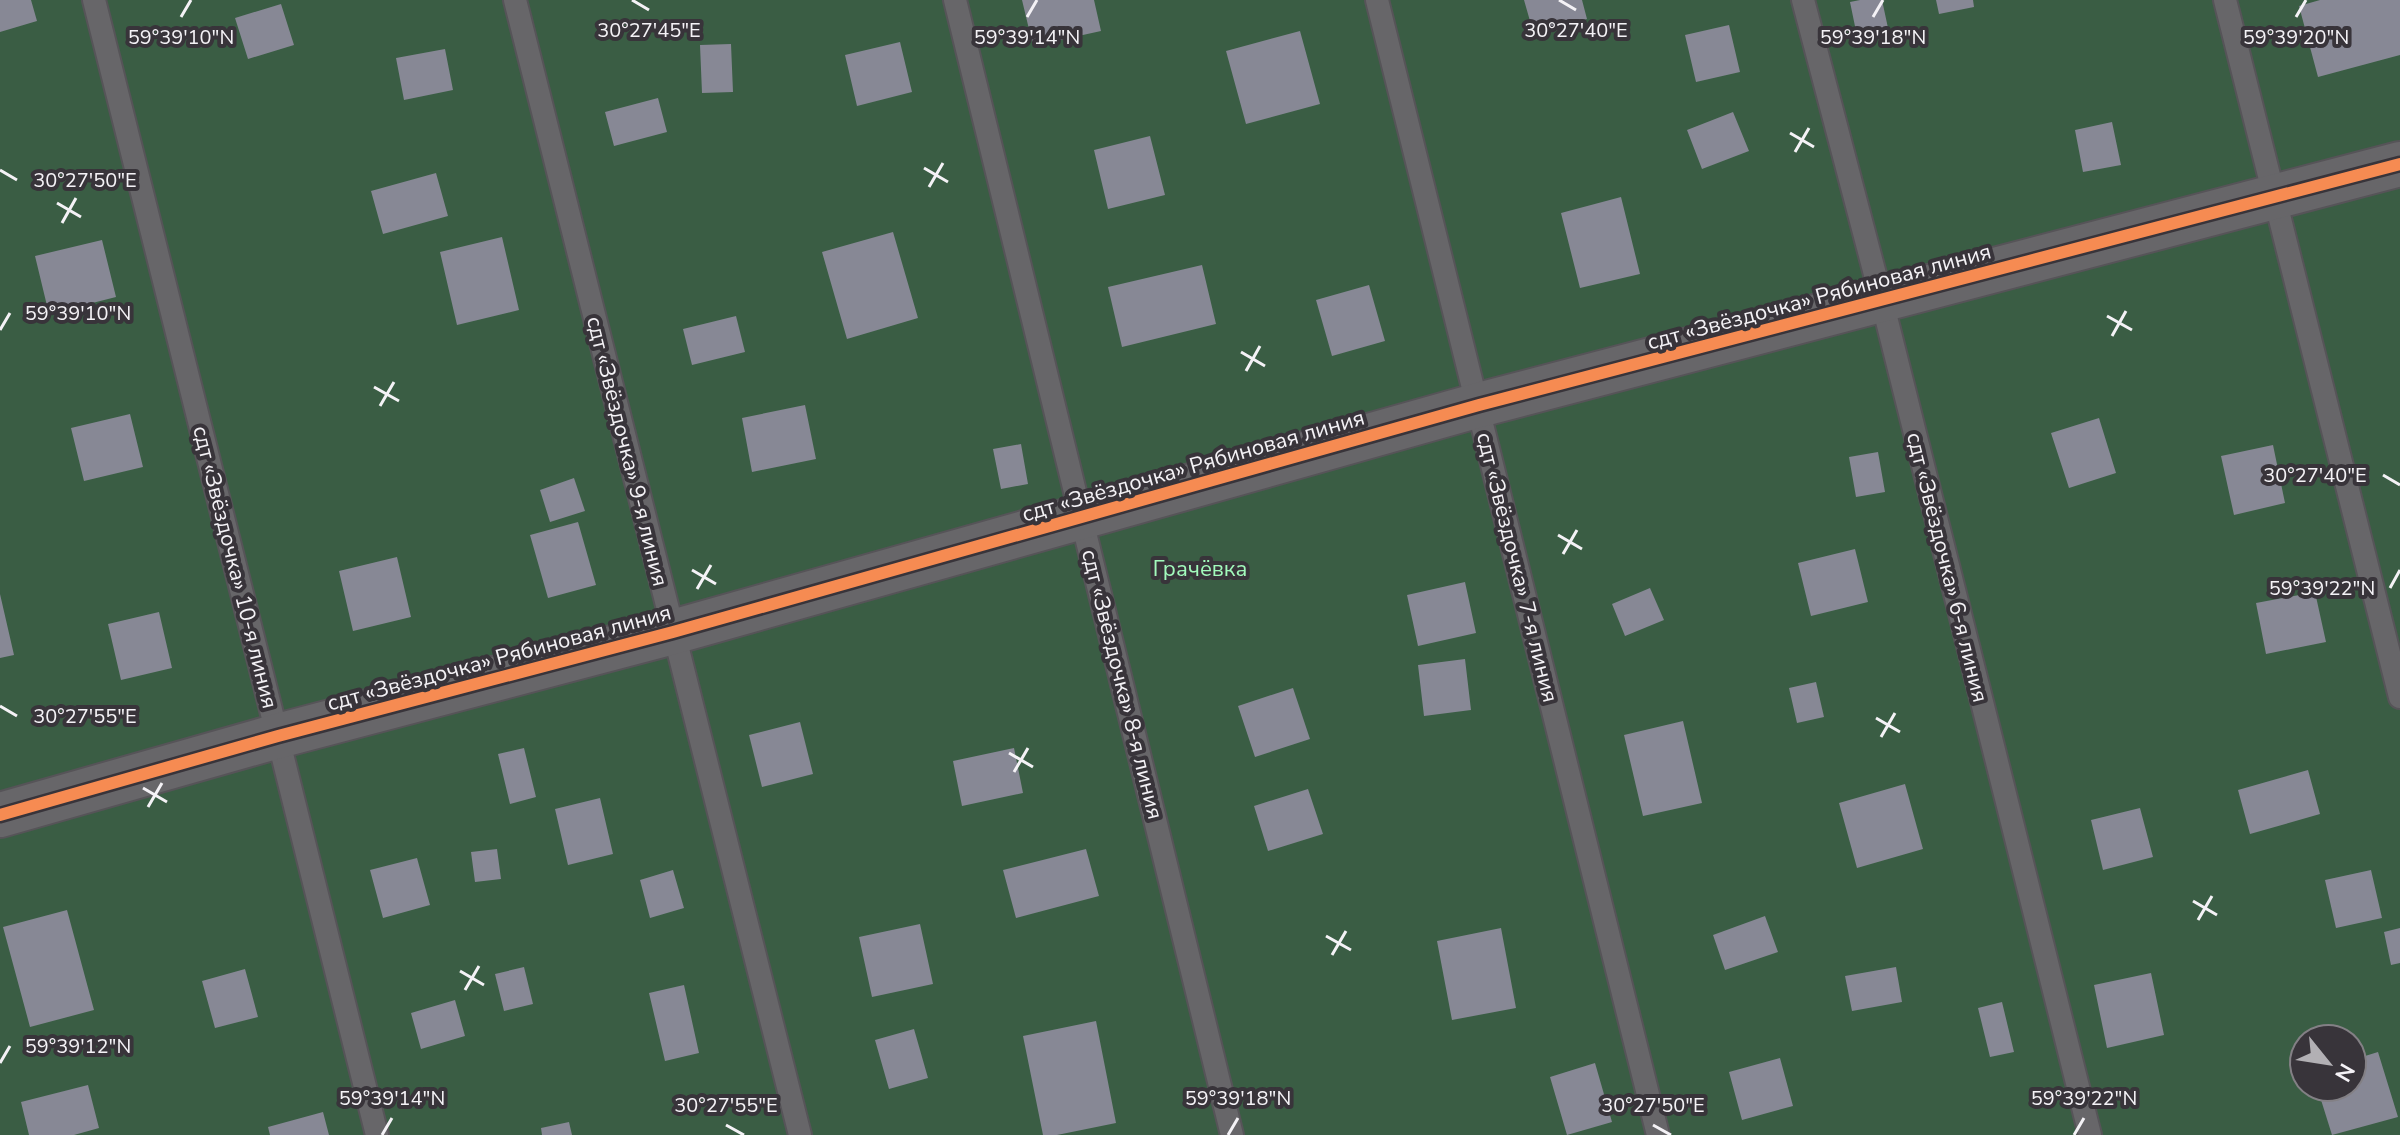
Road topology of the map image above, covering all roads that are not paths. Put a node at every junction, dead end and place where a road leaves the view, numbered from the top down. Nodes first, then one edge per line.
1 (94, 0) edge
2 (515, 0) edge
3 (955, 0) edge
4 (1377, 0) edge
5 (1803, 0) edge
6 (2225, 0) edge
7 (2400, 164) edge
8 (2274, 198) junction
9 (1882, 301) junction
10 (1479, 405) junction
11 (1082, 517) junction
12 (673, 632) junction
13 (2400, 697) edge
14 (278, 736) junction
15 (0, 815) edge
16 (377, 1135) edge
17 (800, 1135) edge
18 (1232, 1135) edge
19 (1658, 1135) edge
20 (2090, 1135) edge

1 - 14 lane, сдт «Звёздочка» 10-я линия
2 - 12 lane, сдт «Звёздочка» 9-я линия
3 - 11 lane, сдт «Звёздочка» 8-я линия
4 - 10 lane, сдт «Звёздочка» 7-я линия
5 - 9 lane, сдт «Звёздочка» 6-я линия
6 - 8 lane
7 - 8 street, сдт «Звёздочка» Рябиновая линия
8 - 9 street, сдт «Звёздочка» Рябиновая линия
8 - 13 lane
9 - 10 street, сдт «Звёздочка» Рябиновая линия
9 - 20 lane, сдт «Звёздочка» 6-я линия
10 - 11 street, сдт «Звёздочка» Рябиновая линия
10 - 19 lane, сдт «Звёздочка» 7-я линия
11 - 12 street, сдт «Звёздочка» Рябиновая линия
11 - 18 lane, сдт «Звёздочка» 8-я линия
12 - 14 street, сдт «Звёздочка» Рябиновая линия
12 - 17 lane, сдт «Звёздочка» 9-я линия
14 - 15 street, сдт «Звёздочка» Рябиновая линия
14 - 16 lane, сдт «Звёздочка» 10-я линия

